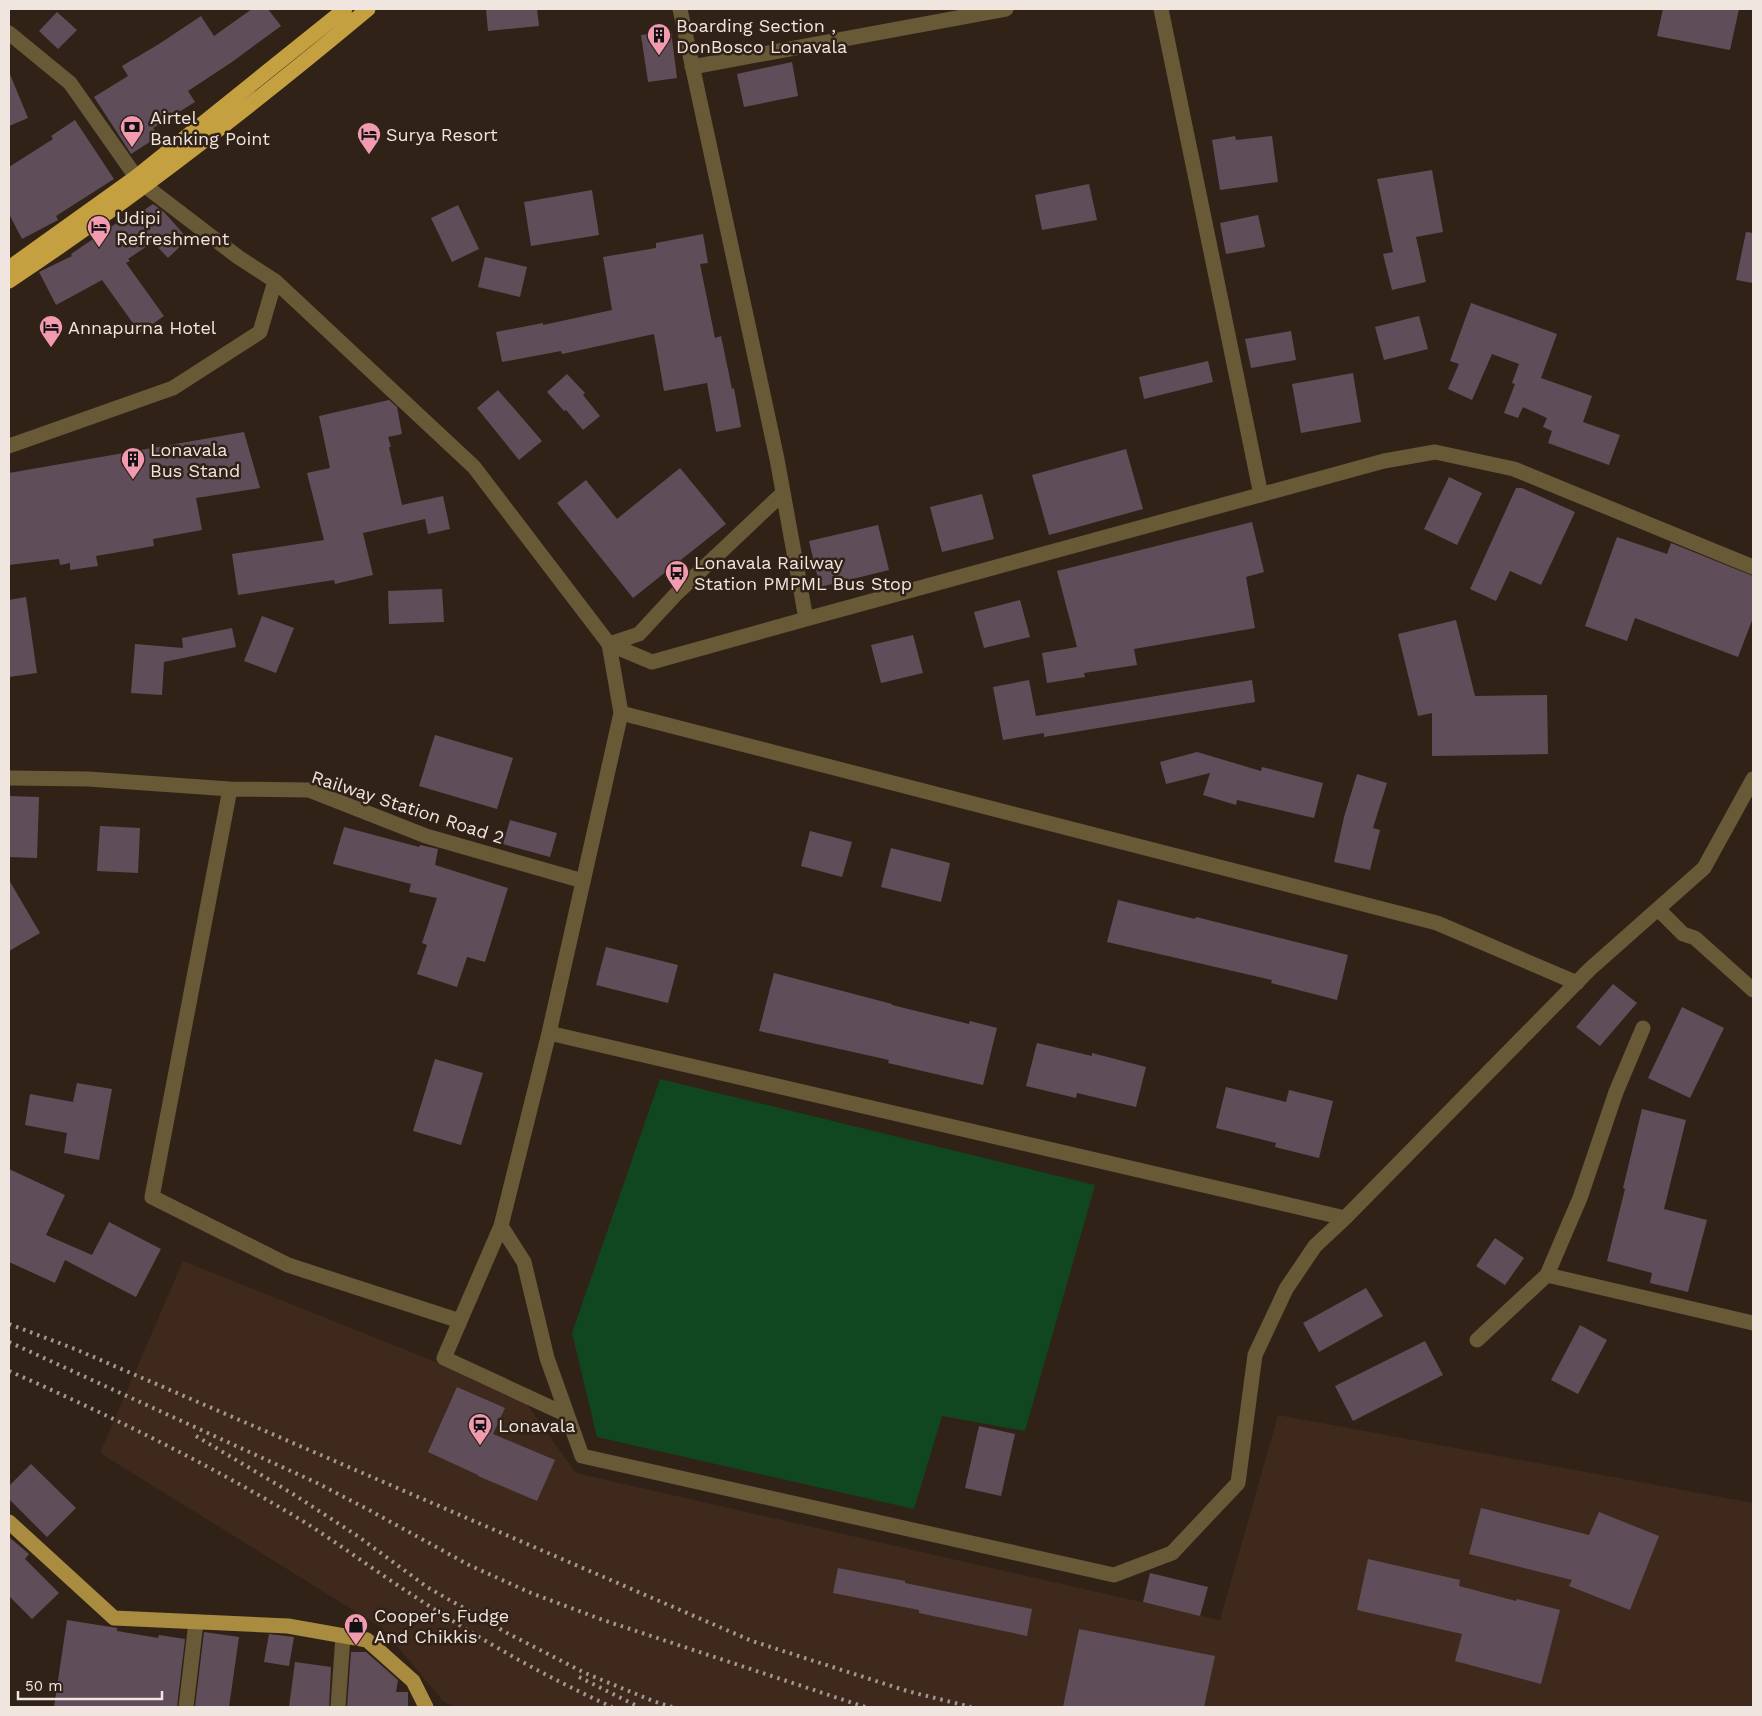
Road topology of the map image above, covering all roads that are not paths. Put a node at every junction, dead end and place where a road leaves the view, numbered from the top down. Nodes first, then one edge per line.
1 (345, 9) edge
2 (368, 9) edge
3 (680, 9) edge
4 (1006, 9) edge
5 (1161, 9) edge
6 (9, 33) edge
7 (692, 67) junction
8 (140, 181) junction
9 (9, 268) edge
10 (9, 281) edge
11 (275, 281) junction
12 (9, 446) edge
13 (783, 493) junction
14 (1261, 495) junction
15 (1753, 567) edge
16 (806, 619) junction
17 (609, 644) junction
18 (621, 713) junction
19 (9, 778) edge
20 (1753, 779) edge
21 (230, 789) junction
22 (583, 881) junction
23 (1658, 909) junction
24 (1577, 983) junction
25 (1753, 990) edge
26 (1643, 1028) dead end
27 (549, 1033) junction
28 (1345, 1218) junction
29 (501, 1226) junction
30 (1547, 1275) junction
31 (460, 1321) junction
32 (1753, 1323) edge
33 (1477, 1340) dead end
34 (567, 1415) junction
35 (9, 1522) edge
36 (196, 1622) junction
37 (344, 1636) junction
38 (186, 1707) edge
39 (338, 1707) edge
40 (426, 1707) edge

1 - 8 highway
2 - 8 highway
3 - 7 street
4 - 7 street
5 - 14 street
6 - 8 street
7 - 13 street
8 - 9 highway
8 - 10 highway
8 - 11 street
11 - 12 street
11 - 17 street
13 - 16 street
13 - 17 street
14 - 15 street
14 - 16 street
16 - 17 street
17 - 18 street
18 - 22 street
18 - 24 street
19 - 21 street, Railway Station Road 2
20 - 23 street
21 - 22 street, Railway Station Road 2
21 - 31 street
22 - 27 street
23 - 24 street
23 - 25 street
24 - 28 street
26 - 30 street
27 - 28 street
27 - 29 street
28 - 34 street
29 - 31 street
29 - 34 street
30 - 32 street
30 - 33 street
31 - 34 street
35 - 36 main road
36 - 37 main road
36 - 38 street
37 - 39 street
37 - 40 main road

